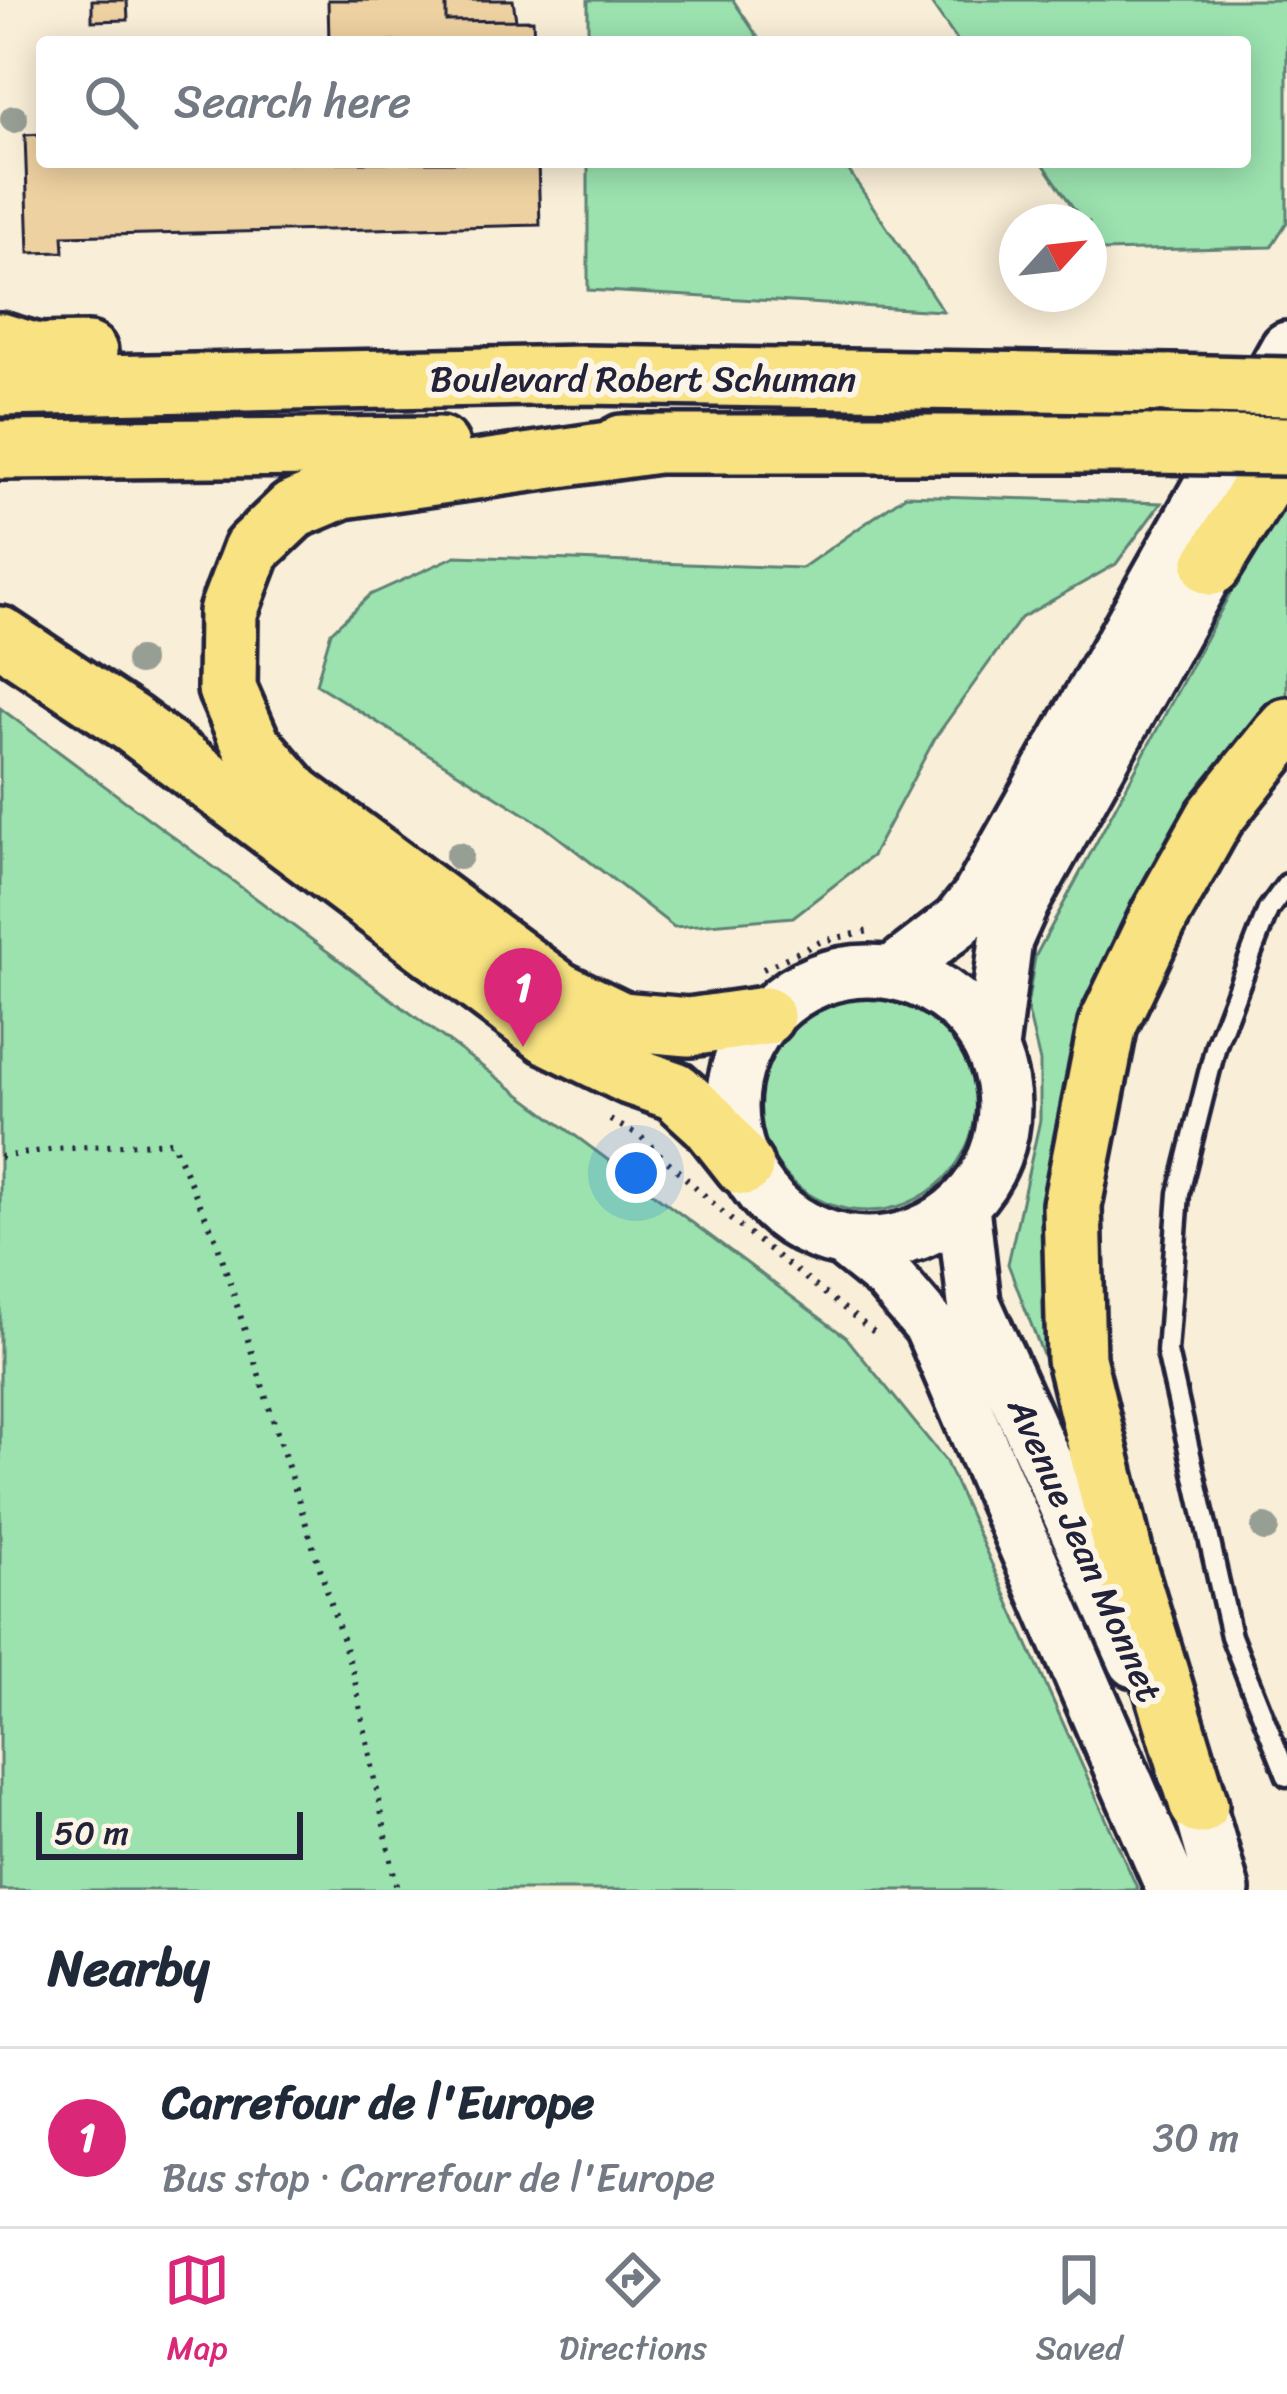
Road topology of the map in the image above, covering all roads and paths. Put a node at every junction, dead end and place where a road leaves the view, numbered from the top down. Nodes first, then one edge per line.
1 (0, 342) edge
2 (1287, 349) edge
3 (583, 375) junction
4 (0, 387) edge
5 (1287, 387) edge
6 (1287, 422) edge
7 (656, 444) junction
8 (1287, 445) edge
9 (0, 450) edge
10 (1212, 566) junction
11 (0, 636) edge
12 (1287, 727) edge
13 (1287, 884) edge
14 (893, 972) junction
15 (765, 1016) junction
16 (992, 1048) junction
17 (594, 1110) dead end
18 (0, 1157) edge
19 (744, 1166) junction
20 (963, 1208) junction
21 (846, 1243) junction
22 (881, 1337) dead end
23 (1287, 1776) edge
24 (1199, 1805) junction
25 (398, 1890) edge
26 (1173, 1890) edge
27 (1223, 1890) edge

1 - 3 main road
2 - 14 main road
3 - 4 main road, Boulevard Robert Schuman
3 - 5 main road, Boulevard Robert Schuman, bridge
6 - 10 main road
7 - 8 main road, Boulevard Robert Schuman, bridge
7 - 9 main road, Boulevard Robert Schuman
7 - 15 main road
8 - 10 main road
10 - 16 main road
11 - 19 main road
12 - 24 main road
13 - 23 lane
14 - 15 main road
14 - 16 main road
15 - 19 main road
16 - 20 main road
17 - 22 path
18 - 25 path
19 - 21 main road
20 - 21 main road
20 - 24 main road, Avenue Jean Monnet
21 - 26 main road, Avenue Jean Monnet
24 - 27 main road, Avenue Jean Monnet

